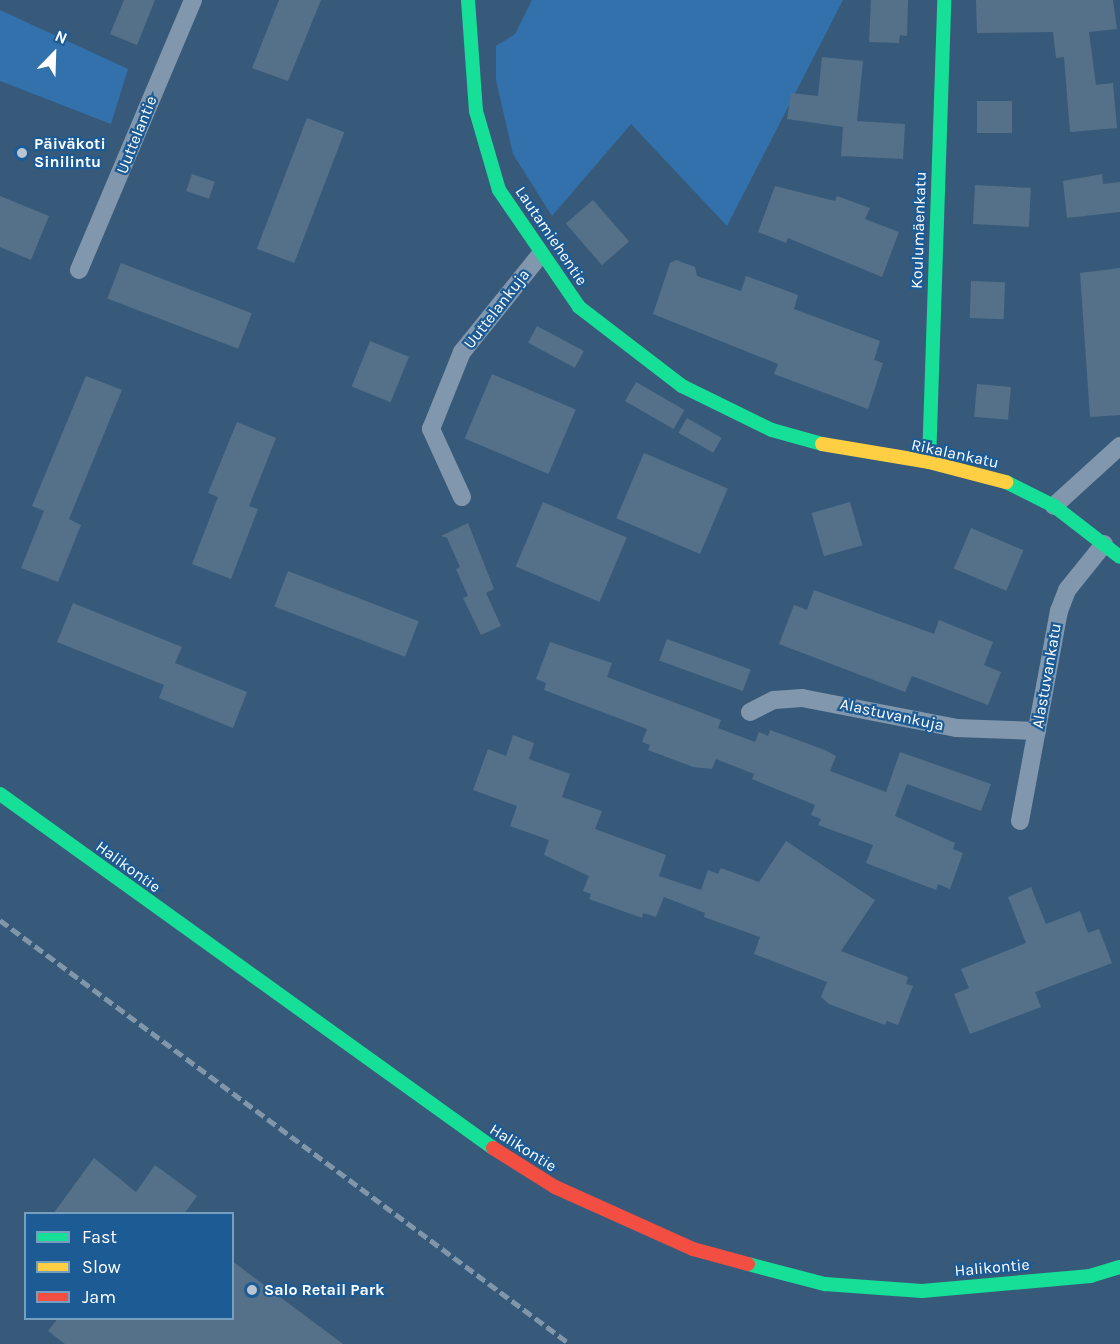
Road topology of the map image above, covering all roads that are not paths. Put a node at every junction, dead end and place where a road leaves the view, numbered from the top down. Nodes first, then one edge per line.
1 (193, 0) edge
2 (468, 0) edge
3 (944, 0) edge
4 (540, 255) junction
5 (79, 270) dead end
6 (799, 438) joint
7 (1120, 446) edge
8 (929, 462) junction
9 (462, 497) dead end
10 (1054, 506) junction
11 (1104, 544) junction
12 (1120, 557) edge
13 (750, 712) dead end
14 (1037, 731) junction
15 (0, 794) edge
16 (1020, 821) dead end
17 (1120, 1267) edge

1 - 5 street, Uuttelantie
2 - 4 street, Lautamiehentie
3 - 8 street, Koulumäenkatu
4 - 6 street, Lautamiehentie
4 - 9 street, Uuttelankuja
6 - 8 street, Rikalankatu
7 - 10 street
8 - 10 street, Rikalankatu
10 - 11 street, Rikalankatu
11 - 12 street, Rikalankatu
11 - 14 street, Alastuvankatu
13 - 14 street, Alastuvankuja
14 - 16 street, Alastuvankatu
15 - 17 street, Halikontie

